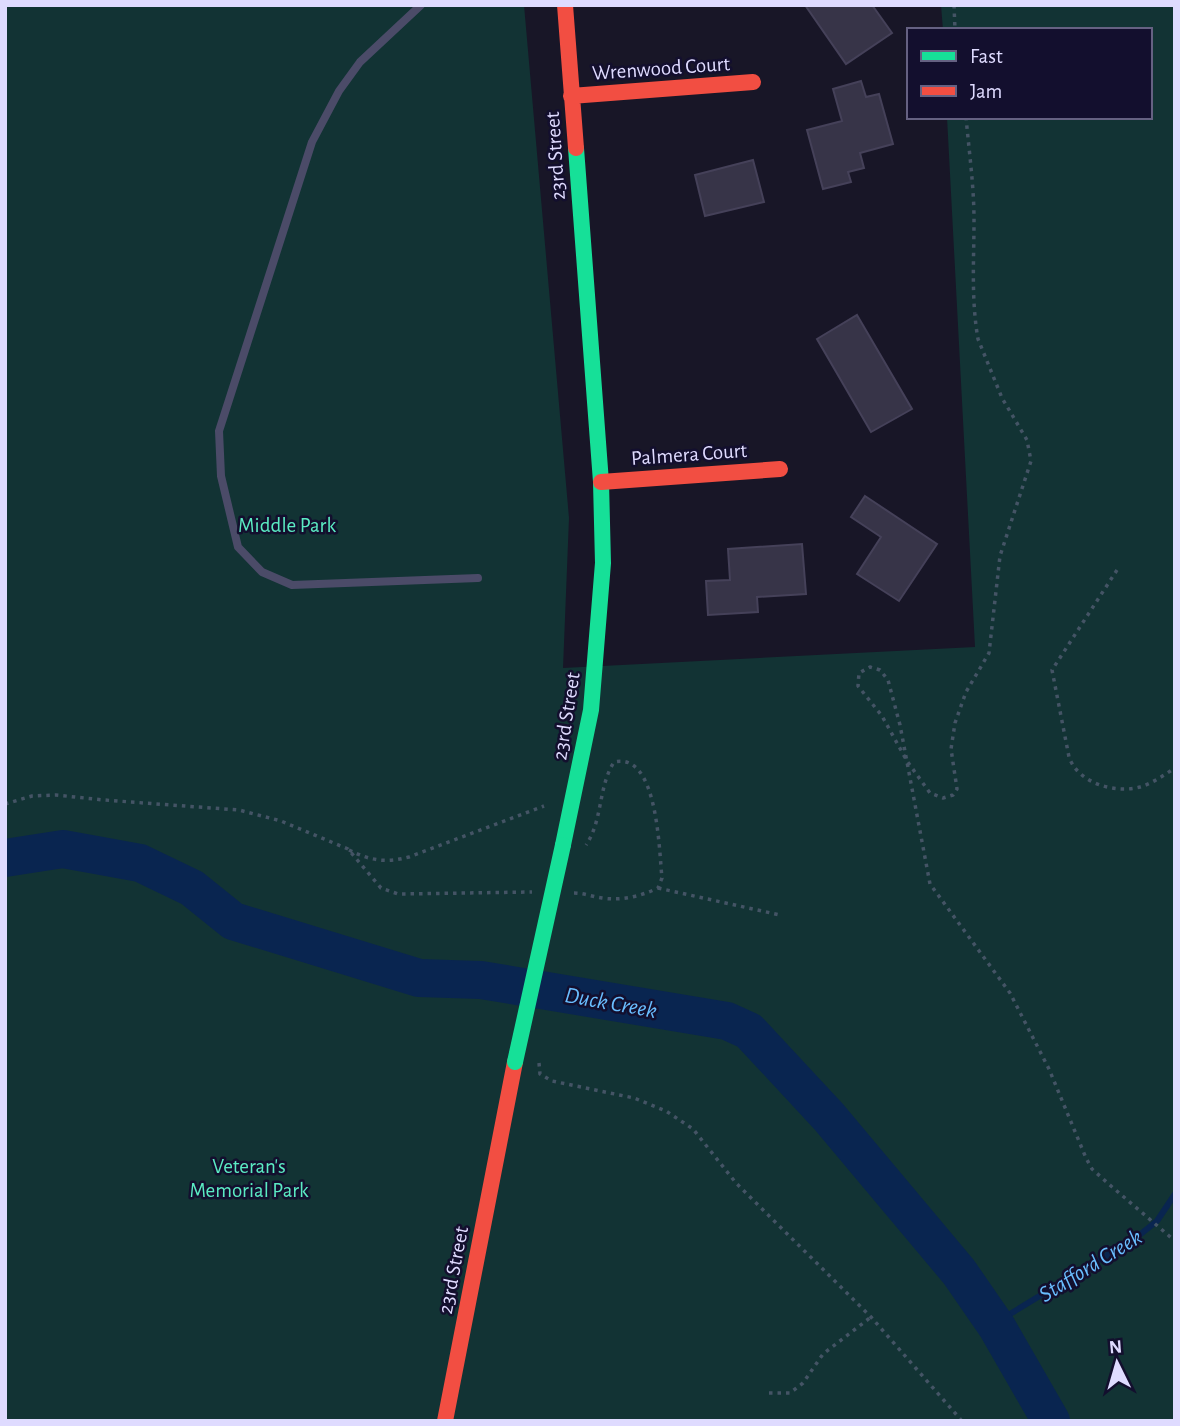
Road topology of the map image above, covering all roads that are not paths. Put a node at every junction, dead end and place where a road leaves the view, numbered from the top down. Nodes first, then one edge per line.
1 (421, 5) edge
2 (565, 5) edge
3 (754, 82) dead end
4 (571, 96) junction
5 (780, 469) dead end
6 (601, 482) junction
7 (478, 578) dead end
8 (445, 1421) edge

1 - 7 lane
2 - 4 street, 23rd Street
3 - 4 street, Wrenwood Court
4 - 6 street, 23rd Street
5 - 6 street, Palmera Court
6 - 8 street, 23rd Street, bridge

